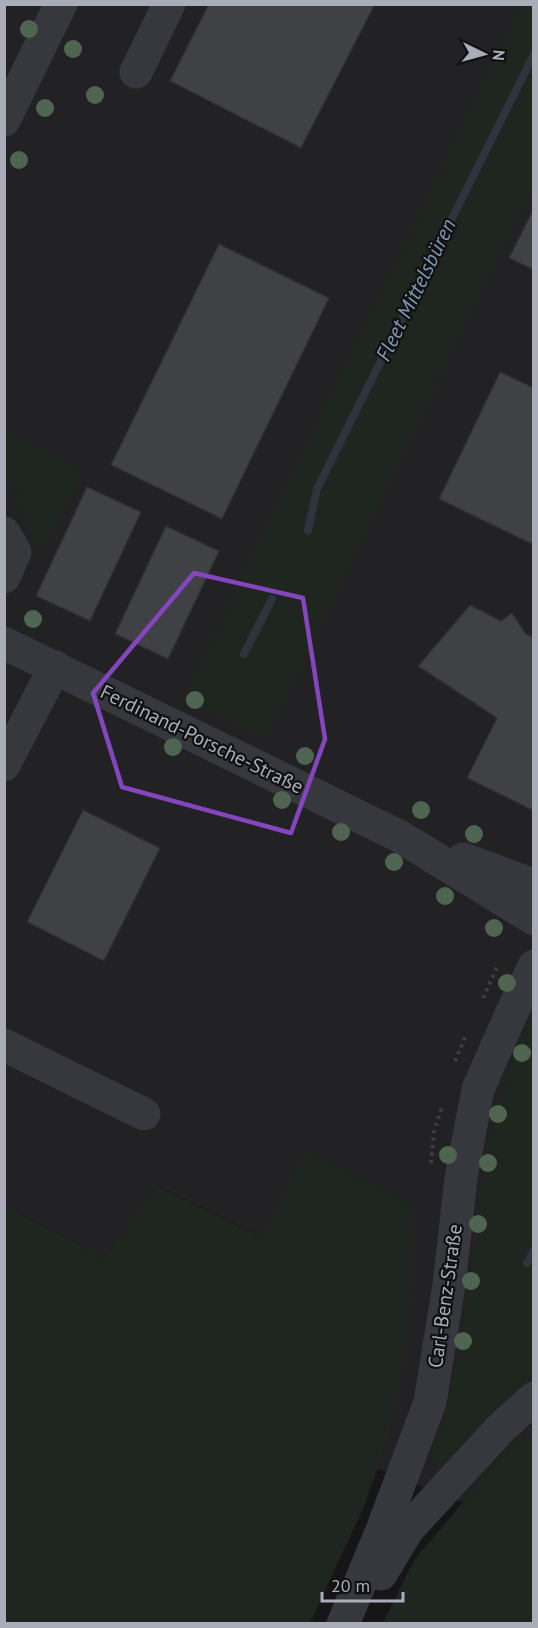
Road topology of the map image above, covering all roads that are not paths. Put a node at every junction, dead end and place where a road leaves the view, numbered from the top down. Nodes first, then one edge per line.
1 (61, 4) edge
2 (169, 4) edge
3 (136, 72) dead end
4 (4, 120) edge
5 (4, 533) edge
6 (4, 577) edge
7 (4, 643) edge
8 (55, 667) junction
9 (4, 765) edge
10 (399, 836) junction
11 (534, 885) edge
12 (534, 920) edge
13 (534, 966) edge
14 (4, 1045) edge
15 (144, 1114) dead end
16 (534, 1398) edge
17 (343, 1623) edge
18 (350, 1623) edge

1 - 4 street
2 - 3 street
5 - 6 street
7 - 8 street, Ferdinand-Porsche-Straße
8 - 9 street
8 - 10 street, Ferdinand-Porsche-Straße
10 - 11 street, Ferdinand-Porsche-Straße
10 - 12 street, Ferdinand-Porsche-Straße
13 - 17 street, Carl-Benz-Straße
14 - 15 street
16 - 18 street

